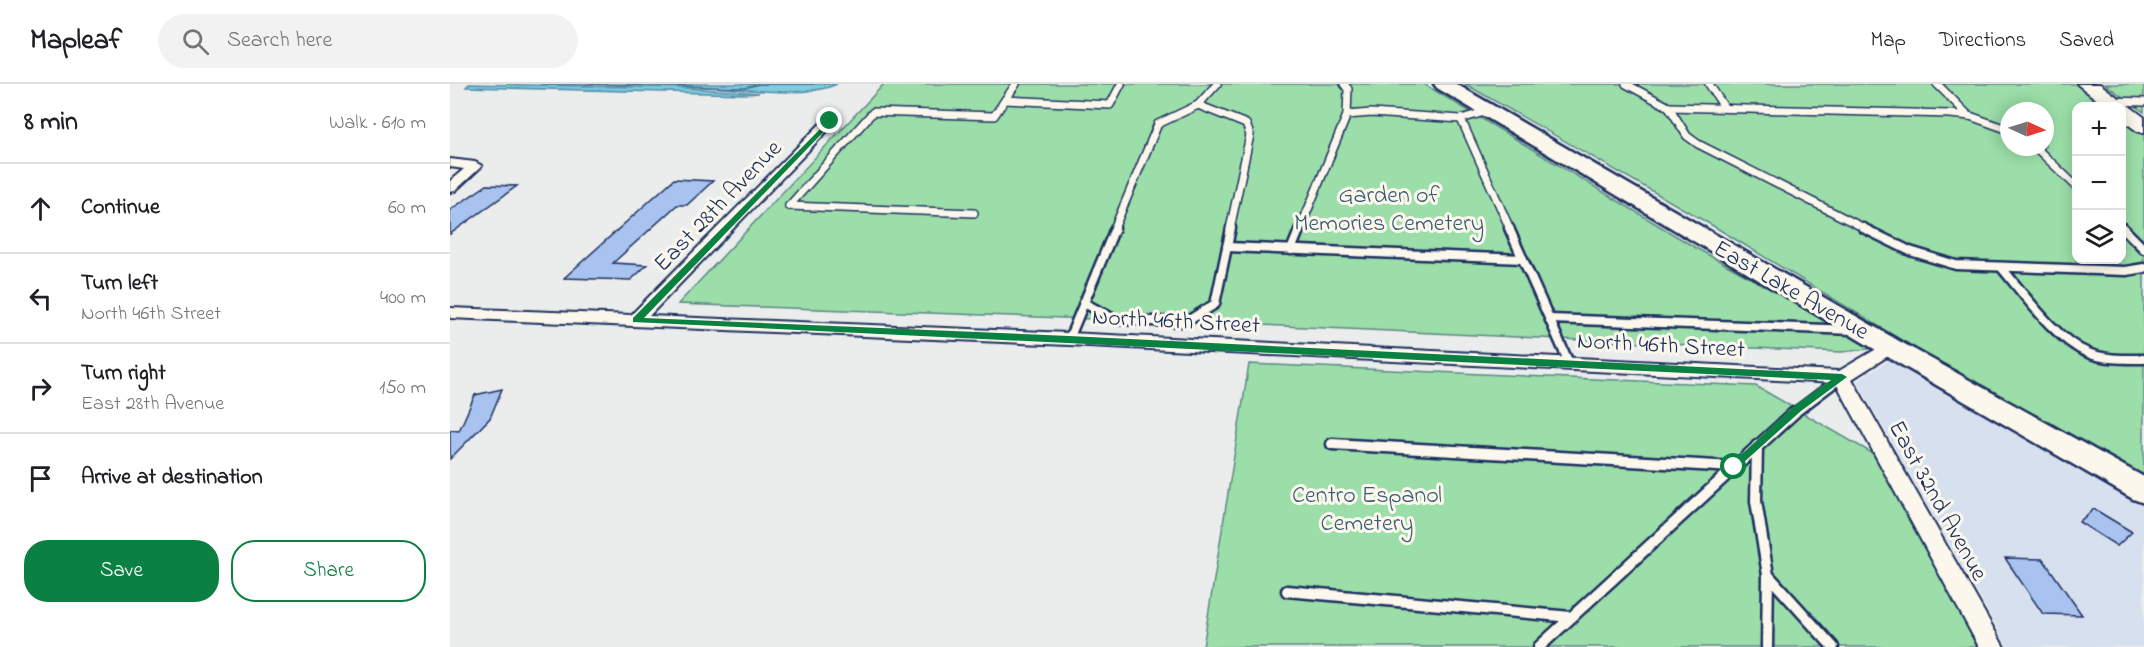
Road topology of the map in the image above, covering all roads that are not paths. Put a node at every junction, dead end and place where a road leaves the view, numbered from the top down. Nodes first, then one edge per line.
1 (1016, 84) edge
2 (1121, 84) edge
3 (1217, 84) edge
4 (1344, 84) edge
5 (1443, 84) edge
6 (1626, 84) edge
7 (1709, 84) edge
8 (1937, 84) edge
9 (2087, 84) edge
10 (1005, 100) junction
11 (2111, 102) edge
12 (2144, 102) edge
13 (1198, 105) junction
14 (2126, 105) edge
15 (1669, 107) junction
16 (1724, 107) junction
17 (1488, 111) junction
18 (2126, 114) edge
19 (1347, 115) junction
20 (1970, 116) junction
21 (1461, 119) junction
22 (830, 121) dead end
23 (2000, 127) edge
24 (2144, 127) edge
25 (2044, 156) edge
26 (450, 163) edge
27 (2072, 182) edge
28 (450, 188) edge
29 (974, 213) dead end
30 (2126, 232) edge
31 (1227, 247) junction
32 (2144, 249) edge
33 (1291, 250) junction
34 (1523, 259) junction
35 (2001, 267) junction
36 (2144, 269) edge
37 (1084, 303) junction
38 (450, 313) edge
39 (1550, 319) junction
40 (636, 320) junction
41 (1863, 331) junction
42 (1069, 339) junction
43 (1890, 347) junction
44 (2144, 359) edge
45 (1569, 363) junction
46 (1842, 377) junction
47 (1332, 444) dead end
48 (1757, 446) junction
49 (1734, 467) junction
50 (2144, 491) edge
51 (1768, 575) junction
52 (1287, 591) dead end
53 (1571, 617) junction
54 (1539, 647) edge
55 (1767, 647) edge
56 (1833, 647) edge
57 (1992, 647) edge

1 - 10 lane
2 - 10 lane
3 - 13 lane
4 - 19 lane
5 - 17 street, East Lake Avenue
6 - 15 lane
7 - 16 lane
8 - 20 lane
9 - 11 main road
10 - 29 lane
12 - 14 lane
13 - 31 lane
13 - 37 lane
15 - 16 lane
15 - 35 lane
16 - 20 lane
17 - 21 lane
17 - 41 street, East Lake Avenue
18 - 24 main road
19 - 21 lane
19 - 33 lane
20 - 23 lane
21 - 34 lane
22 - 40 street, East 28th Avenue
25 - 27 lane
26 - 28 street
30 - 32 lane
31 - 33 lane
31 - 37 lane
33 - 34 lane
34 - 39 lane
35 - 36 lane
35 - 44 lane
37 - 42 lane
38 - 40 street, North 46th Street
39 - 41 lane
39 - 45 lane
40 - 42 street, North 46th Street
41 - 43 street, East Lake Avenue
42 - 45 street, North 46th Street
43 - 46 street
43 - 50 street, East Lake Avenue
45 - 46 street, North 46th Street
46 - 48 lane
46 - 57 street, East 32nd Avenue
47 - 49 lane
48 - 49 lane
48 - 51 lane
49 - 53 lane
51 - 55 lane
51 - 56 lane
52 - 53 lane
53 - 54 lane

